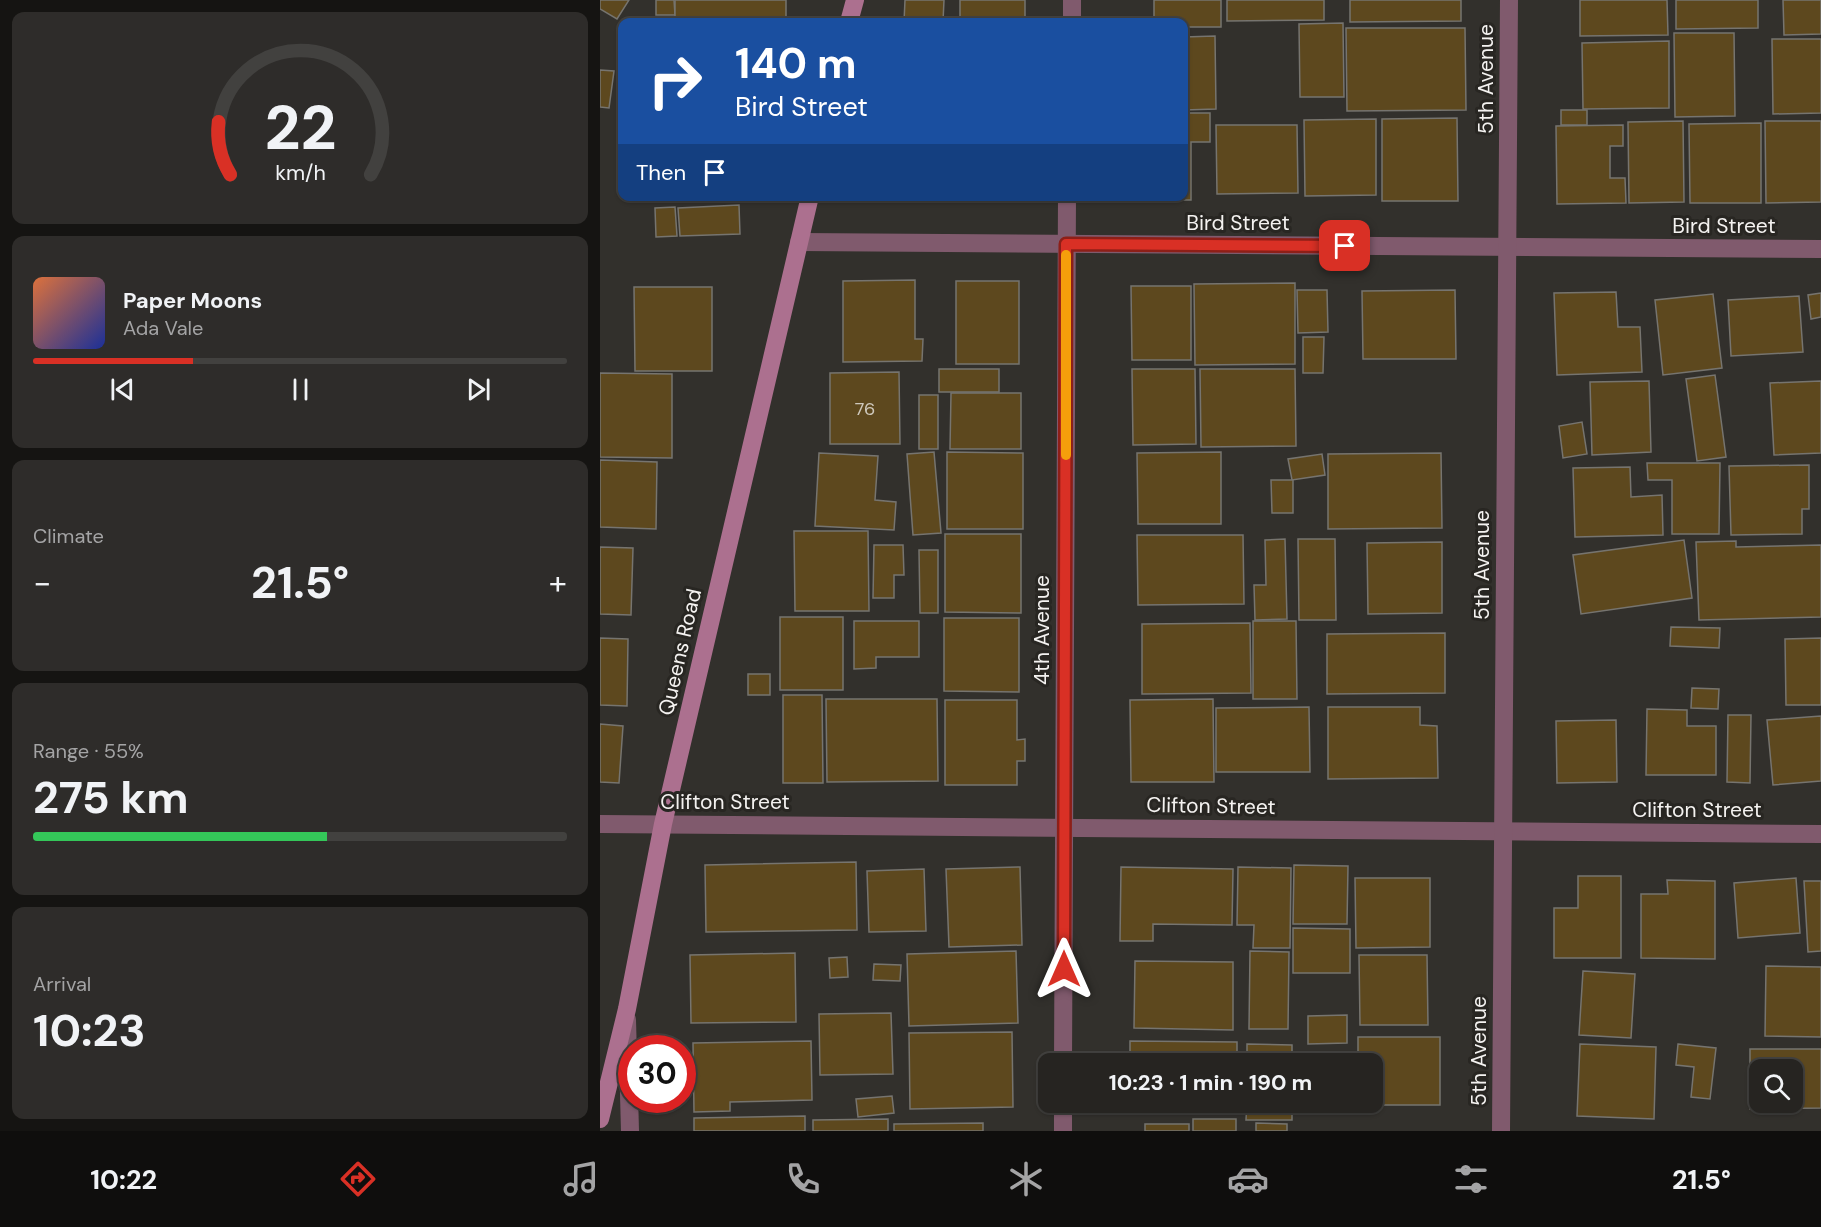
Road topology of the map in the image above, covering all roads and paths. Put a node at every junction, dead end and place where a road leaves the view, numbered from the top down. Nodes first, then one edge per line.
1 (855, 0) edge
2 (1072, 0) edge
3 (1509, 0) edge
4 (850, 18) edge
5 (1072, 18) edge
6 (809, 201) edge
7 (1067, 201) edge
8 (799, 242) junction
9 (1066, 244) junction
10 (1507, 247) junction
11 (1821, 249) edge
12 (600, 824) edge
13 (663, 824) junction
14 (1064, 827) junction
15 (1503, 831) junction
16 (1821, 834) edge
17 (627, 1009) junction
18 (1063, 1053) edge
19 (1063, 1113) edge
20 (600, 1119) edge
21 (630, 1131) edge
22 (1063, 1131) edge
23 (1501, 1131) edge

1 - 4 street
2 - 5 street
3 - 10 street, 5th Avenue
6 - 8 street, Queens Road
7 - 9 street, 4th Avenue
8 - 9 street, Bird Street
8 - 13 street, Queens Road
9 - 10 street, Bird Street
9 - 14 street, 4th Avenue
10 - 11 street, Bird Street
10 - 15 street, 5th Avenue
12 - 13 street, Clifton Street
13 - 14 street, Clifton Street
13 - 17 street, Queens Road
14 - 15 street, Clifton Street
14 - 18 street, 4th Avenue
15 - 16 street, Clifton Street
15 - 23 street, 5th Avenue
17 - 20 street, Queens Road
17 - 21 street
19 - 22 street

